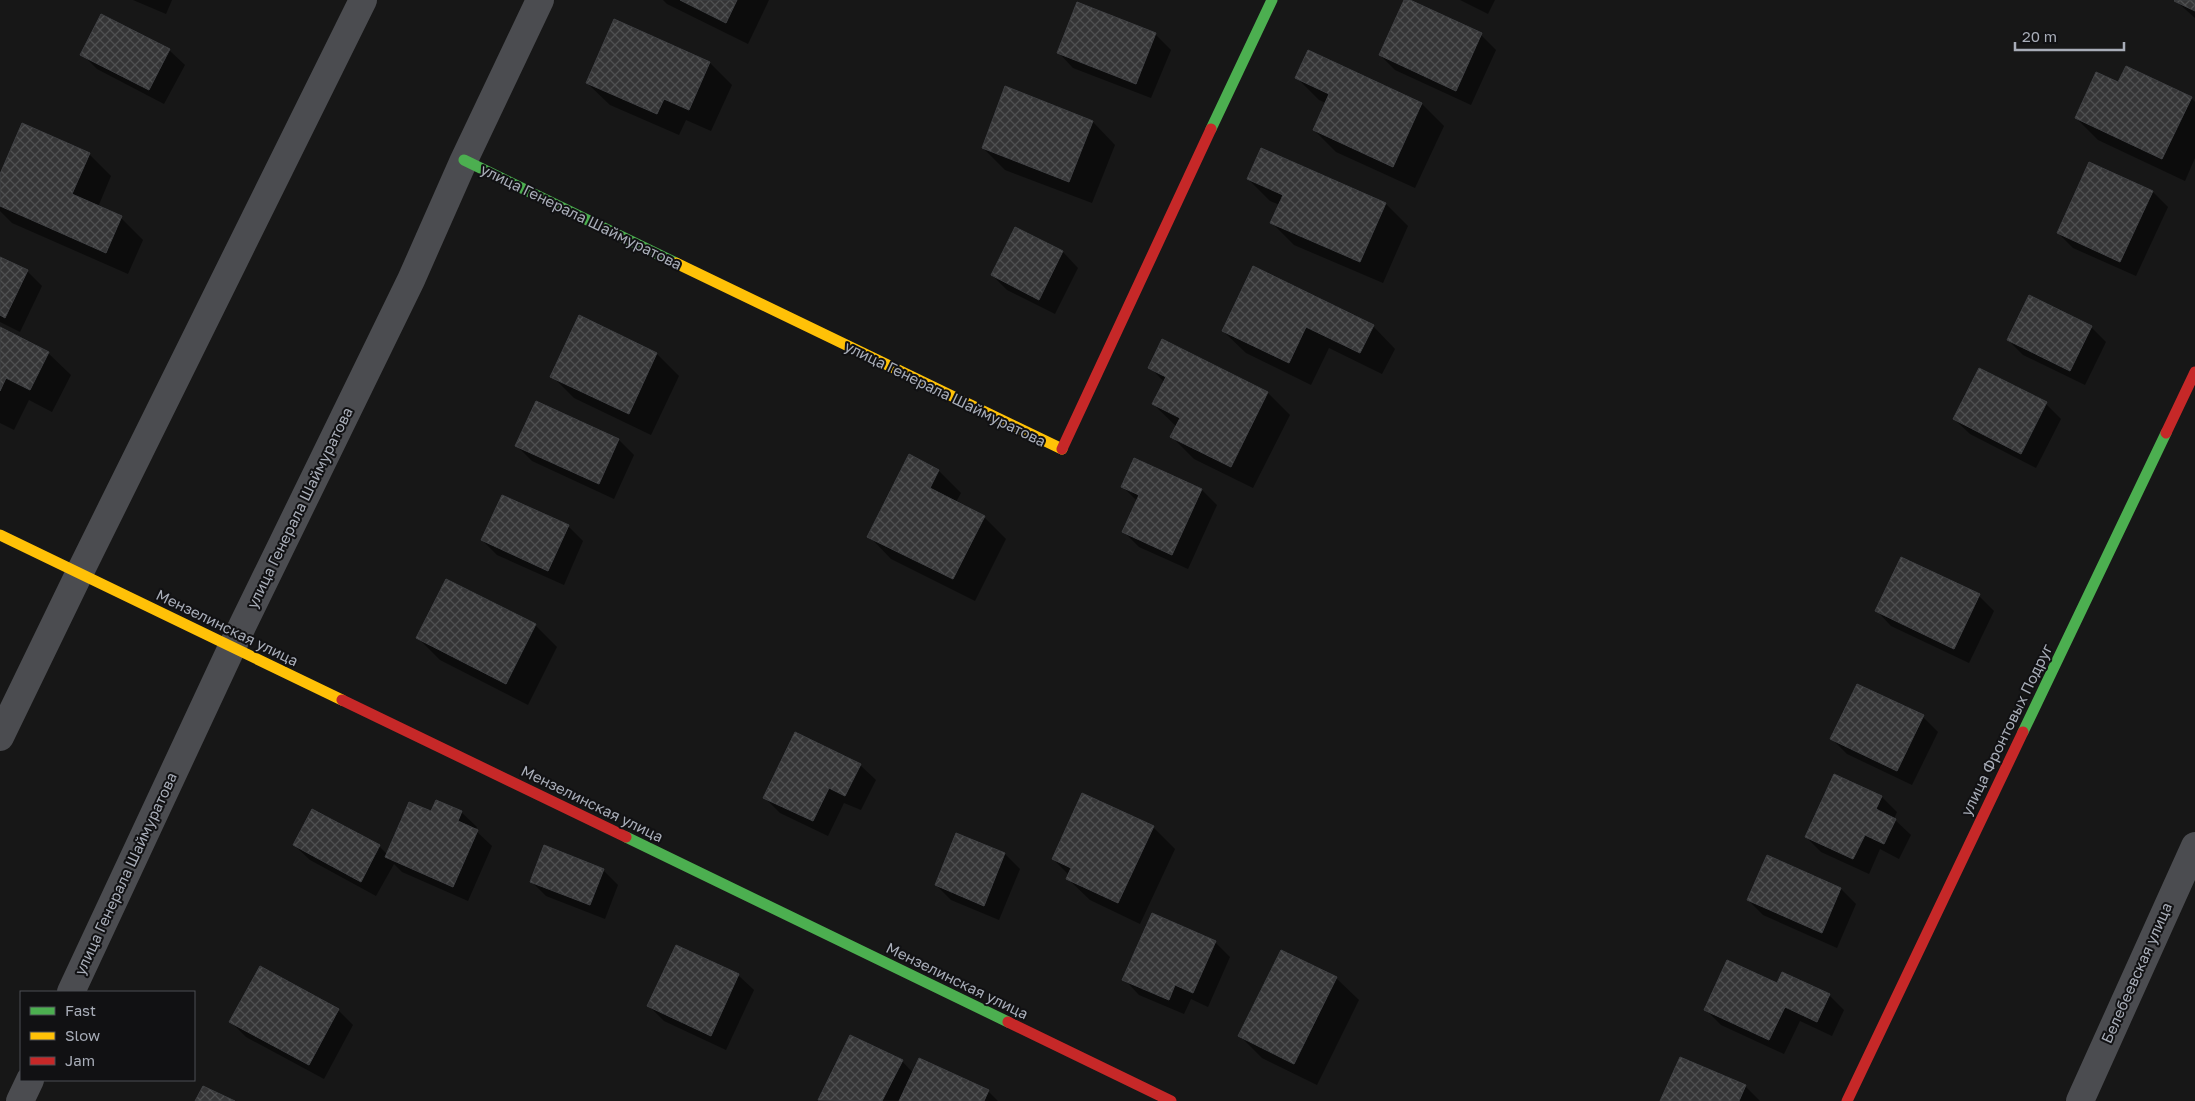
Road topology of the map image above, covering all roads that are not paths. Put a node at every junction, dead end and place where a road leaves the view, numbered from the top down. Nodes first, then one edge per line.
1 (363, 0) edge
2 (540, 0) edge
3 (1272, 0) edge
4 (464, 160) junction
5 (2195, 372) edge
6 (0, 535) edge
7 (78, 574) junction
8 (232, 647) junction
9 (0, 737) edge
10 (2195, 846) edge
11 (2187, 884) edge
12 (70, 991) edge
13 (30, 1081) edge
14 (20, 1101) edge
15 (1171, 1101) edge
16 (1847, 1101) edge
17 (2080, 1101) edge

1 - 7 street
2 - 4 street, улица Генерала Шаймуратова
3 - 4 street, улица Генерала Шаймуратова
4 - 8 street, улица Генерала Шаймуратова
5 - 16 street, улица Фронтовых Подруг
6 - 7 street, Мензелинская улица
7 - 8 street, Мензелинская улица
7 - 9 street
8 - 12 street, улица Генерала Шаймуратова
8 - 15 street, Мензелинская улица
10 - 11 street, Белебеевская улица
11 - 17 street, Белебеевская улица
13 - 14 street

